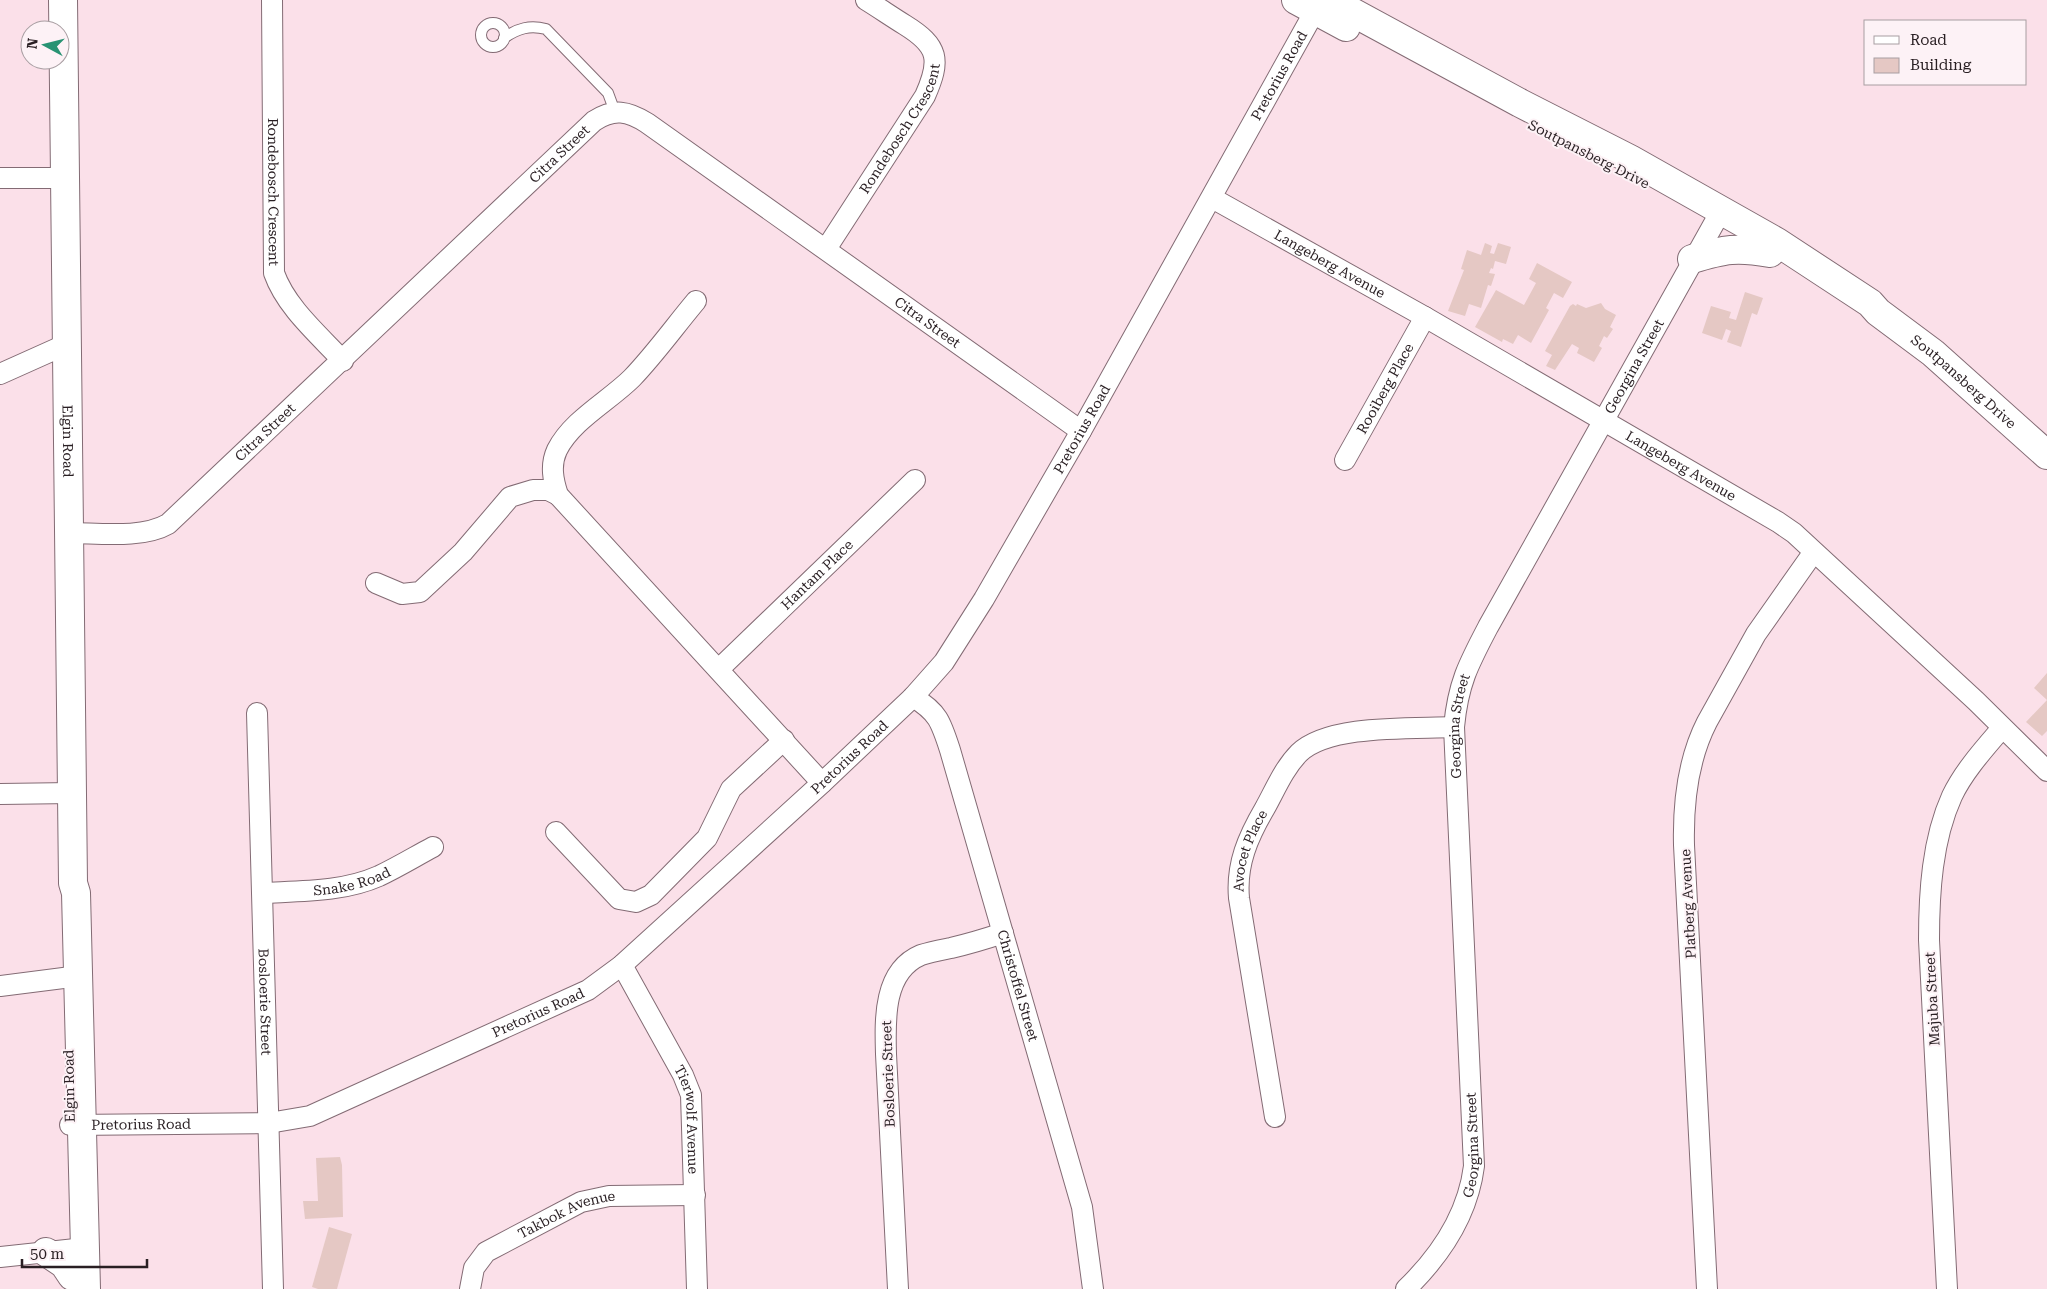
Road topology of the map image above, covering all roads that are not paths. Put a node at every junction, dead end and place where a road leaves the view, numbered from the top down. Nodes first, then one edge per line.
1 (63, 0) edge
2 (272, 0) edge
3 (866, 0) edge
4 (1316, 3) edge
5 (504, 38) dead end
6 (615, 112) junction
7 (0, 178) edge
8 (65, 178) junction
9 (1212, 198) junction
10 (1718, 216) junction
11 (826, 249) junction
12 (1770, 253) junction
13 (1692, 259) junction
14 (696, 301) dead end
15 (1878, 312) junction
16 (1425, 317) junction
17 (67, 344) junction
18 (343, 360) junction
19 (0, 374) edge
20 (1602, 419) junction
21 (1081, 431) junction
22 (2047, 455) edge
23 (1345, 460) dead end
24 (915, 480) dead end
25 (558, 495) junction
26 (69, 534) junction
27 (1813, 553) junction
28 (376, 583) dead end
29 (719, 669) junction
30 (913, 697) junction
31 (257, 713) dead end
32 (1454, 727) junction
33 (2002, 728) junction
34 (784, 740) junction
35 (2047, 771) edge
36 (822, 783) junction
37 (72, 793) junction
38 (0, 794) edge
39 (556, 832) dead end
40 (434, 847) dead end
41 (263, 893) junction
42 (1003, 933) junction
43 (622, 965) junction
44 (74, 977) junction
45 (0, 986) edge
46 (1275, 1117) dead end
47 (269, 1123) junction
48 (76, 1124) junction
49 (695, 1195) junction
50 (68, 1250) junction
51 (0, 1257) edge
52 (77, 1285) edge
53 (273, 1289) edge
54 (470, 1289) edge
55 (697, 1289) edge
56 (898, 1289) edge
57 (1093, 1289) edge
58 (1406, 1289) edge
59 (1706, 1289) edge
60 (1947, 1289) edge

1 - 8 street, Elgin Road
2 - 18 street, Rondebosch Crescent
3 - 11 street, Rondebosch Crescent
4 - 9 street, Pretorius Road
4 - 10 street, Soutpansberg Drive
5 - 6 lane
6 - 11 street, Citra Street
6 - 18 street, Citra Street
7 - 8 street
8 - 17 street, Elgin Road
9 - 16 street, Langeberg Avenue
9 - 21 street, Pretorius Road
10 - 12 street, Soutpansberg Drive
10 - 13 street, Georgina Street
10 - 15 street, Soutpansberg Drive
11 - 21 street, Citra Street
12 - 13 street
12 - 15 street, Soutpansberg Drive
13 - 20 street, Georgina Street
14 - 25 street
15 - 22 street, Soutpansberg Drive
16 - 20 street, Langeberg Avenue
16 - 23 street, Rooiberg Place
17 - 19 street
17 - 26 street, Elgin Road
18 - 26 street, Citra Street
20 - 27 street, Langeberg Avenue
20 - 32 street, Georgina Street
21 - 30 street, Pretorius Road
24 - 29 street, Hantam Place
25 - 28 street
25 - 29 street
26 - 37 street, Elgin Road
27 - 33 street, Langeberg Avenue
27 - 59 street, Platberg Avenue
29 - 34 street
30 - 36 street, Pretorius Road
30 - 42 street, Christoffel Street
31 - 41 street, Bosloerie Street
32 - 46 street, Avocet Place
32 - 58 street, Georgina Street
33 - 35 street, Langeberg Avenue
33 - 60 street, Majuba Street
34 - 36 street
34 - 39 street
36 - 43 street, Pretorius Road
37 - 38 street
37 - 44 street, Elgin Road
40 - 41 street, Snake Road
41 - 47 street, Bosloerie Street
42 - 56 street, Bosloerie Street
42 - 57 street, Christoffel Street
43 - 47 street, Pretorius Road
43 - 49 street, Tierwolf Avenue
44 - 45 street
44 - 48 street, Elgin Road
47 - 48 street, Pretorius Road
47 - 53 street, Bosloerie Street
48 - 50 street, Elgin Road
49 - 54 street, Takbok Avenue
49 - 55 street, Tierwolf Avenue
50 - 51 street
50 - 52 street, Elgin Road
50 - 52 street

